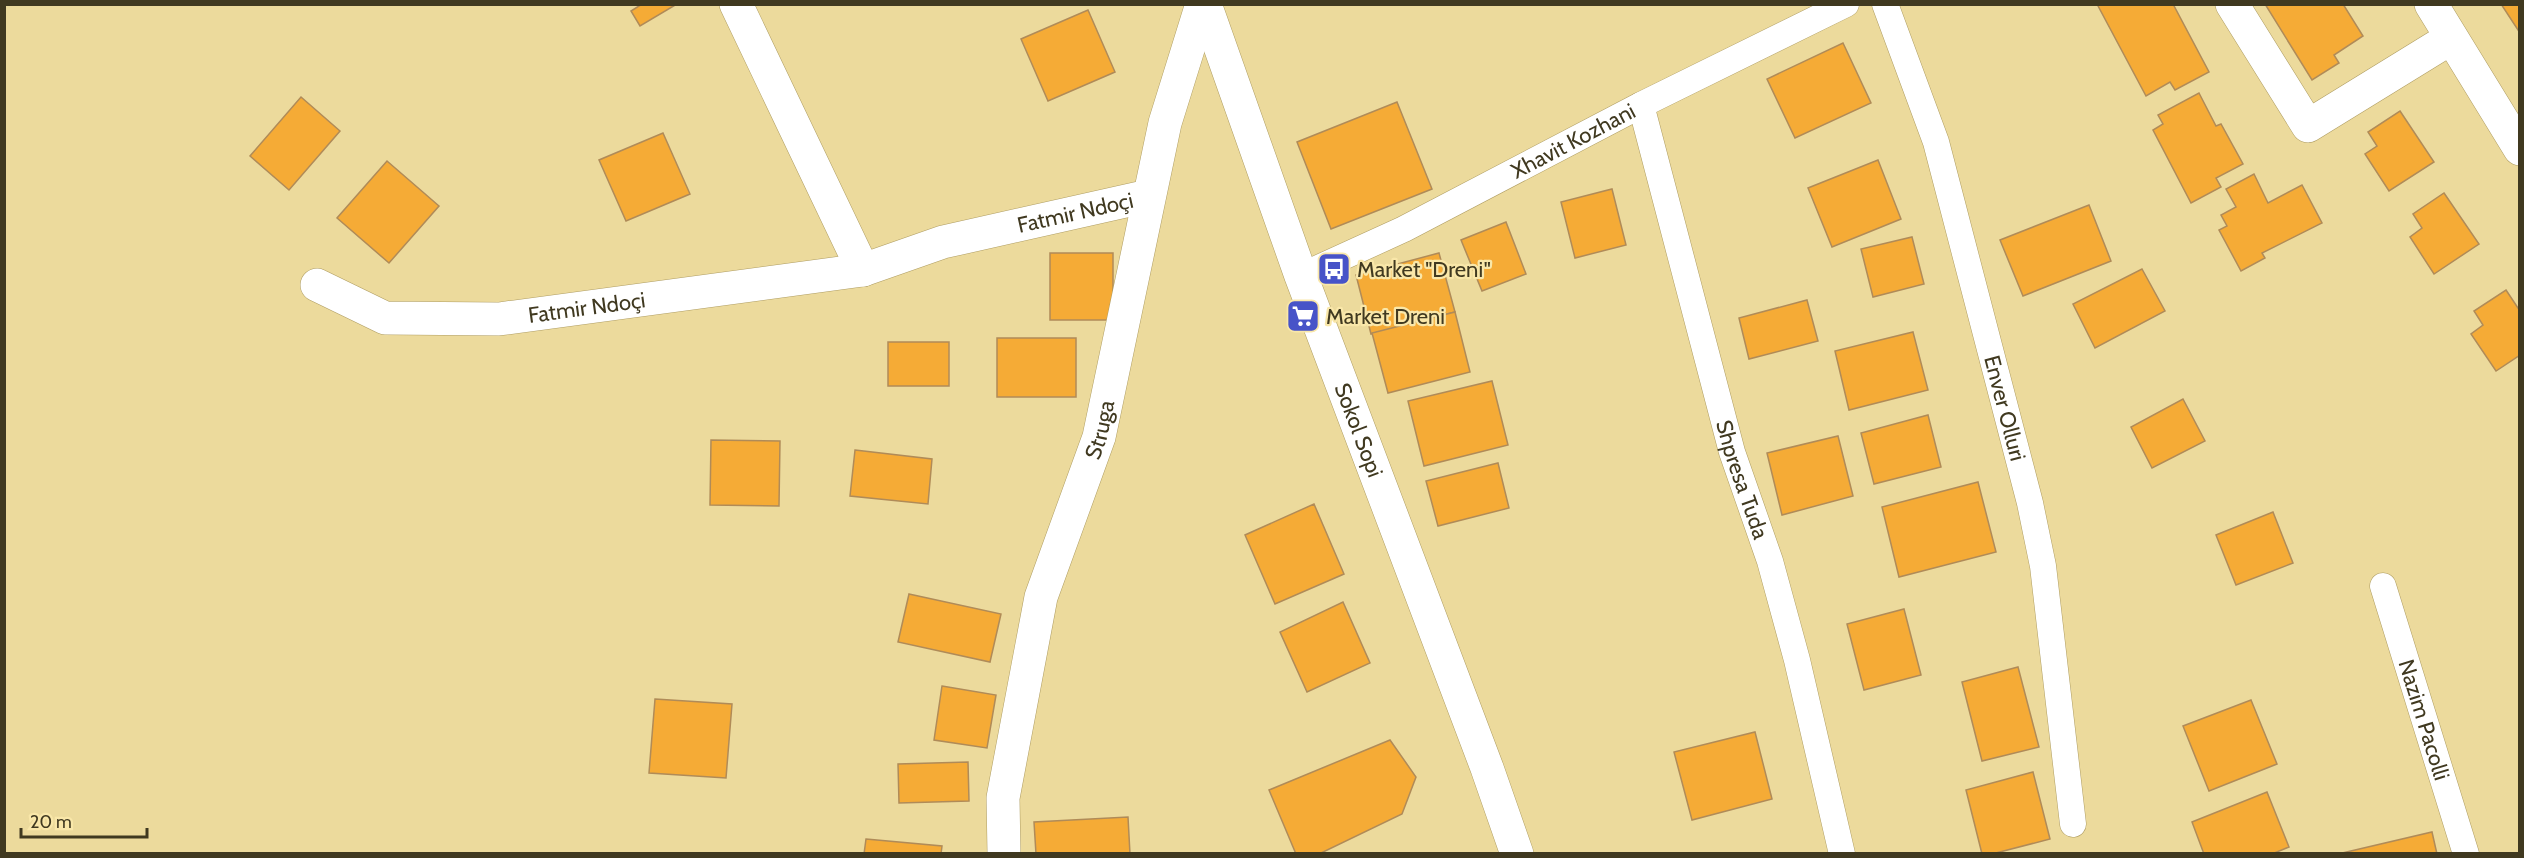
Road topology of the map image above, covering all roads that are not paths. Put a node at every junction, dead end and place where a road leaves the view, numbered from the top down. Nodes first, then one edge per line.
1 (736, 4) edge
2 (1204, 4) edge
3 (1846, 4) edge
4 (1885, 4) edge
5 (2232, 4) edge
6 (2431, 4) edge
7 (2451, 38) junction
8 (1641, 105) junction
9 (2520, 149) edge
10 (1148, 196) junction
11 (863, 270) junction
12 (1301, 276) junction
13 (317, 285) dead end
14 (2383, 586) dead end
15 (2073, 824) dead end
16 (1005, 854) edge
17 (1517, 854) edge
18 (1842, 854) edge
19 (2466, 854) edge

1 - 11 street
2 - 10 street, Struga
2 - 12 street, Sokol Sopi
3 - 8 lane, Xhavit Kozhani
4 - 15 lane, Enver Olluri
5 - 7 street
6 - 7 street
7 - 9 street
8 - 12 lane, Xhavit Kozhani
8 - 18 lane, Shpresa Tuda
10 - 11 street, Fatmir Ndoçi
10 - 16 street, Struga
11 - 13 street, Fatmir Ndoçi
12 - 17 street, Sokol Sopi
14 - 19 lane, Nazim Pacolli

